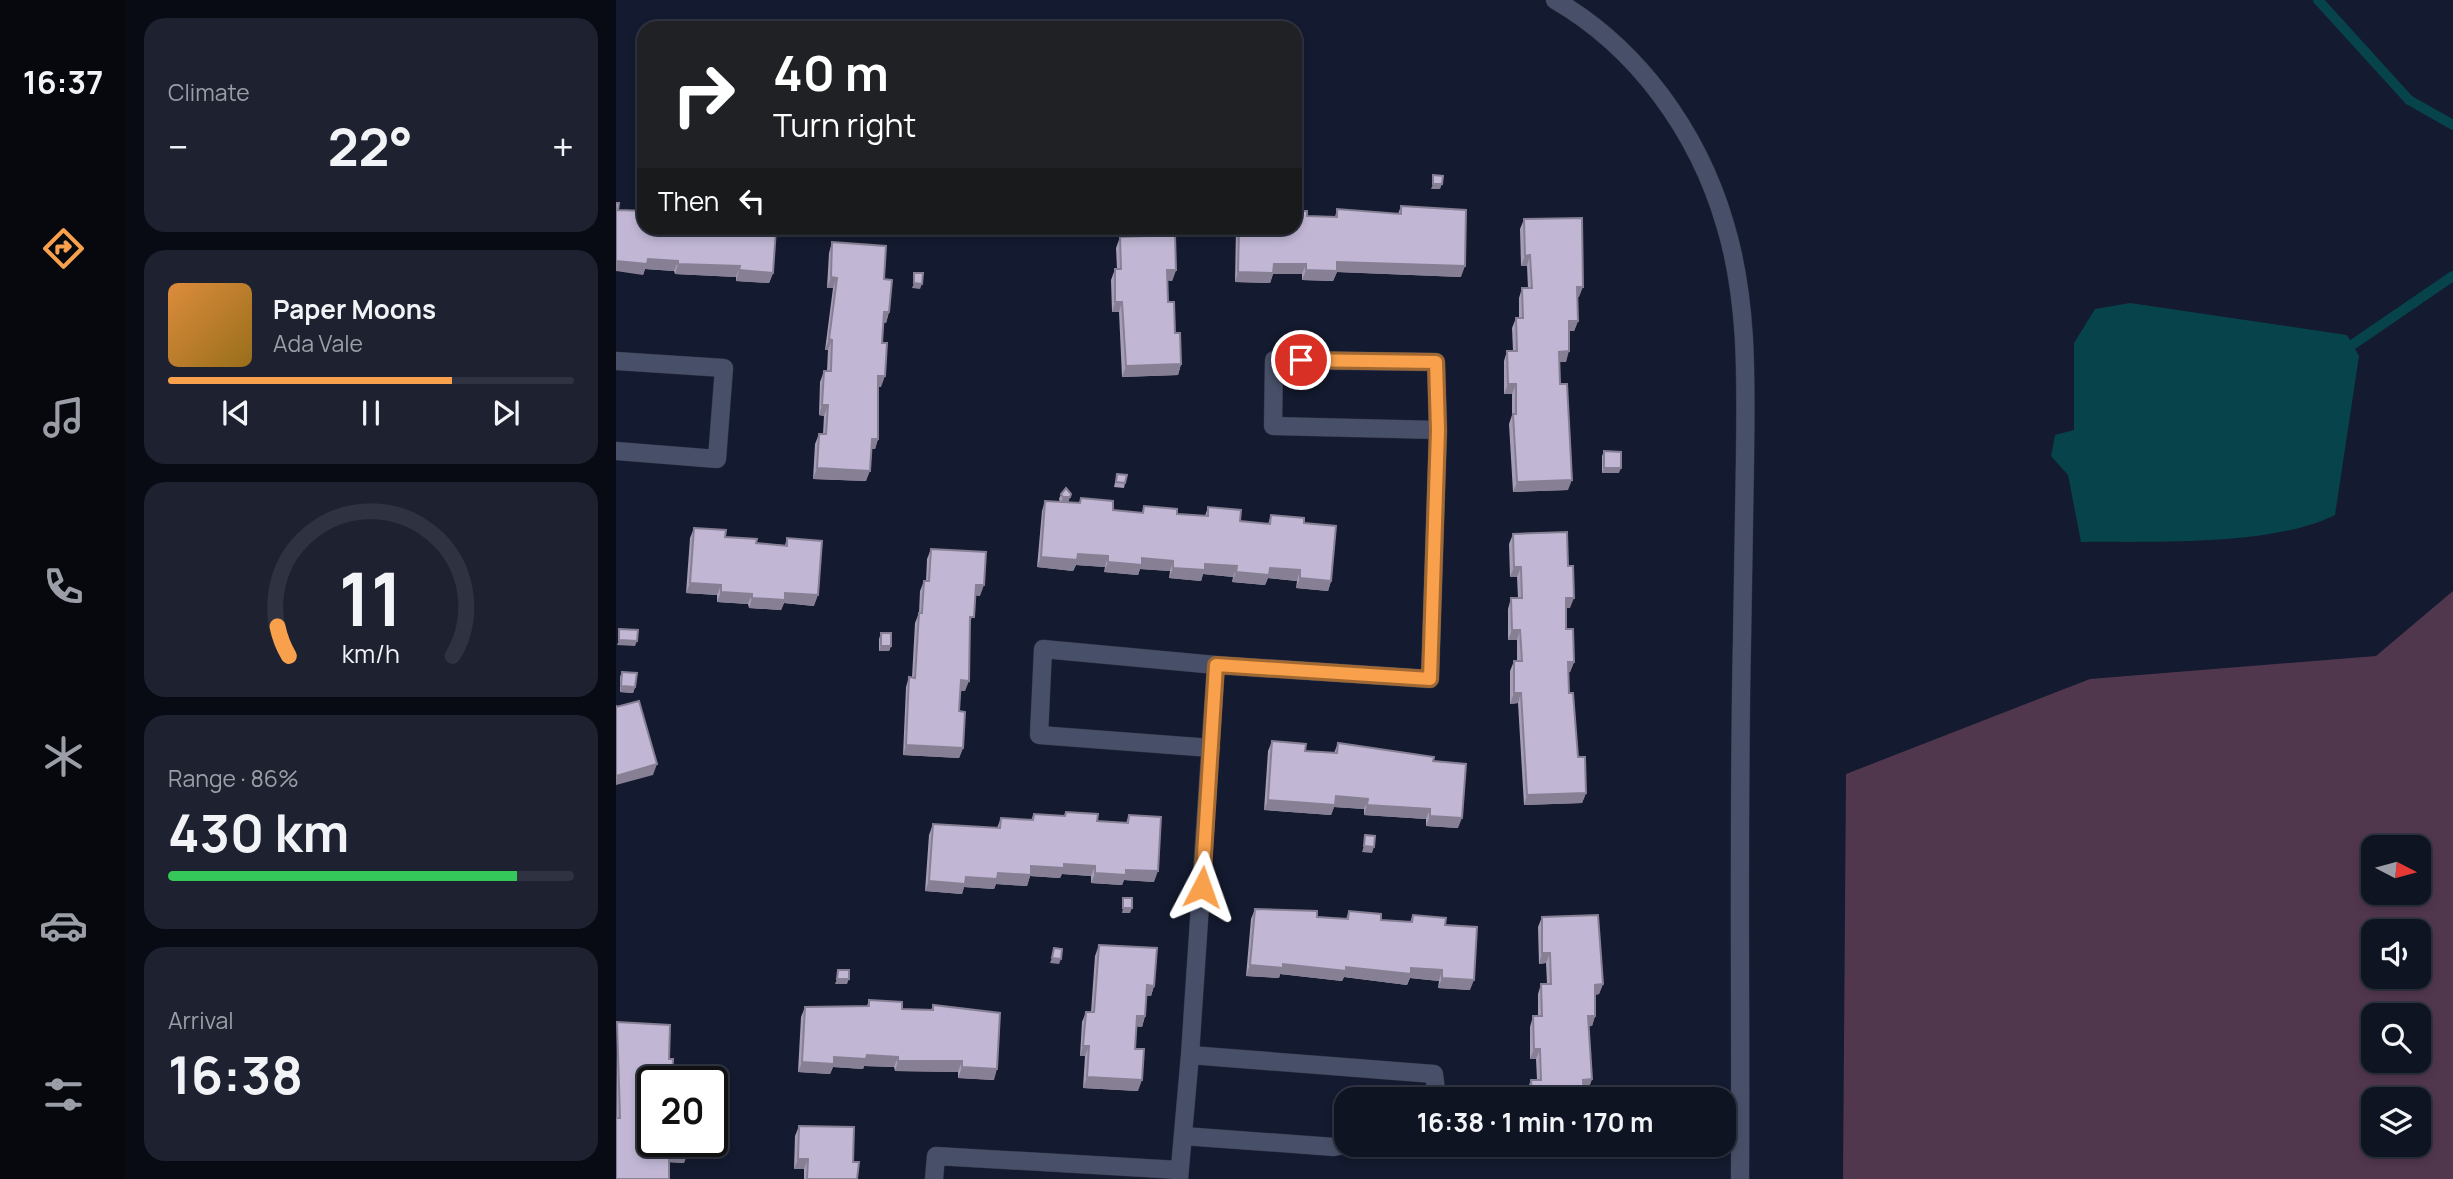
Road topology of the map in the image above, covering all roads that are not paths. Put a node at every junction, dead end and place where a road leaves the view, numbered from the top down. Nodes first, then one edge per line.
1 (1555, 0) edge
2 (616, 361) edge
3 (1438, 430) junction
4 (616, 451) edge
5 (1216, 665) junction
6 (1211, 748) junction
7 (1190, 1055) junction
8 (1436, 1087) edge
9 (1183, 1136) junction
10 (1334, 1147) edge
11 (1179, 1174) edge
12 (934, 1179) edge
13 (1740, 1179) edge

1 - 13 street
2 - 4 street
3 - 3 street
3 - 5 street
5 - 6 street
5 - 6 street
6 - 7 street
7 - 8 street
7 - 9 street
9 - 10 street
9 - 11 street
11 - 12 street

